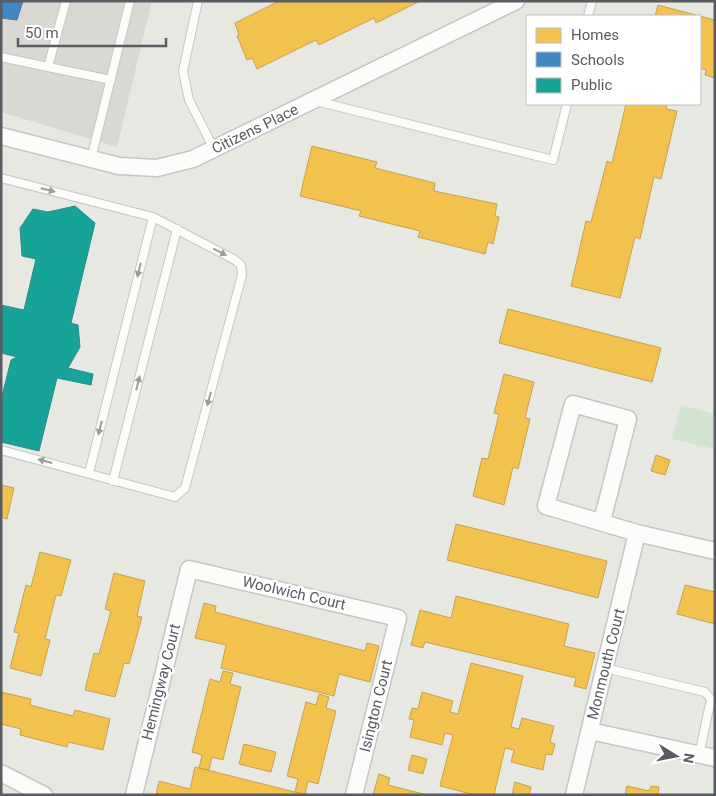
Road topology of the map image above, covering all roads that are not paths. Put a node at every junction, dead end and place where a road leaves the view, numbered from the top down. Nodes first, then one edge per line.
1 (66, 1) edge
2 (130, 1) edge
3 (198, 1) edge
4 (516, 1) edge
5 (592, 1) edge
6 (490, 7) edge
7 (588, 15) edge
8 (1, 57) edge
9 (48, 67) junction
10 (111, 80) junction
11 (314, 101) junction
12 (567, 105) edge
13 (1, 136) edge
14 (214, 149) junction
15 (91, 159) junction
16 (1, 178) edge
17 (153, 217) junction
18 (177, 229) junction
19 (1, 450) edge
20 (88, 473) junction
21 (113, 481) junction
22 (602, 521) junction
23 (637, 533) junction
24 (715, 551) edge
25 (189, 568) joint
26 (398, 618) joint
27 (605, 668) junction
28 (590, 730) junction
29 (699, 755) junction
30 (715, 758) edge
31 (1, 773) edge
32 (44, 795) edge
33 (134, 795) edge
34 (354, 795) edge
35 (574, 795) edge

1 - 9 lane
2 - 10 lane
3 - 14 lane
4 - 6 street, Citizens Place
5 - 7 lane
6 - 11 street, Citizens Place
8 - 9 lane
9 - 10 lane
10 - 15 lane
11 - 12 lane
11 - 14 street, Citizens Place
13 - 15 street, Citizens Place
14 - 15 street, Citizens Place
16 -> 17 lane
17 - 18 lane
17 -> 20 lane
21 -> 18 lane
18 -> 21 lane
20 -> 19 lane
20 - 21 lane
22 - 22 street
22 - 23 street
23 - 24 street
23 - 27 street, Monmouth Court
25 - 26 street, Woolwich Court
25 - 33 street, Hemingway Court
26 - 34 street, Isington Court
27 - 28 street, Monmouth Court
27 - 29 lane
28 - 29 street
28 - 35 street, Monmouth Court
29 - 30 street
31 - 32 street

